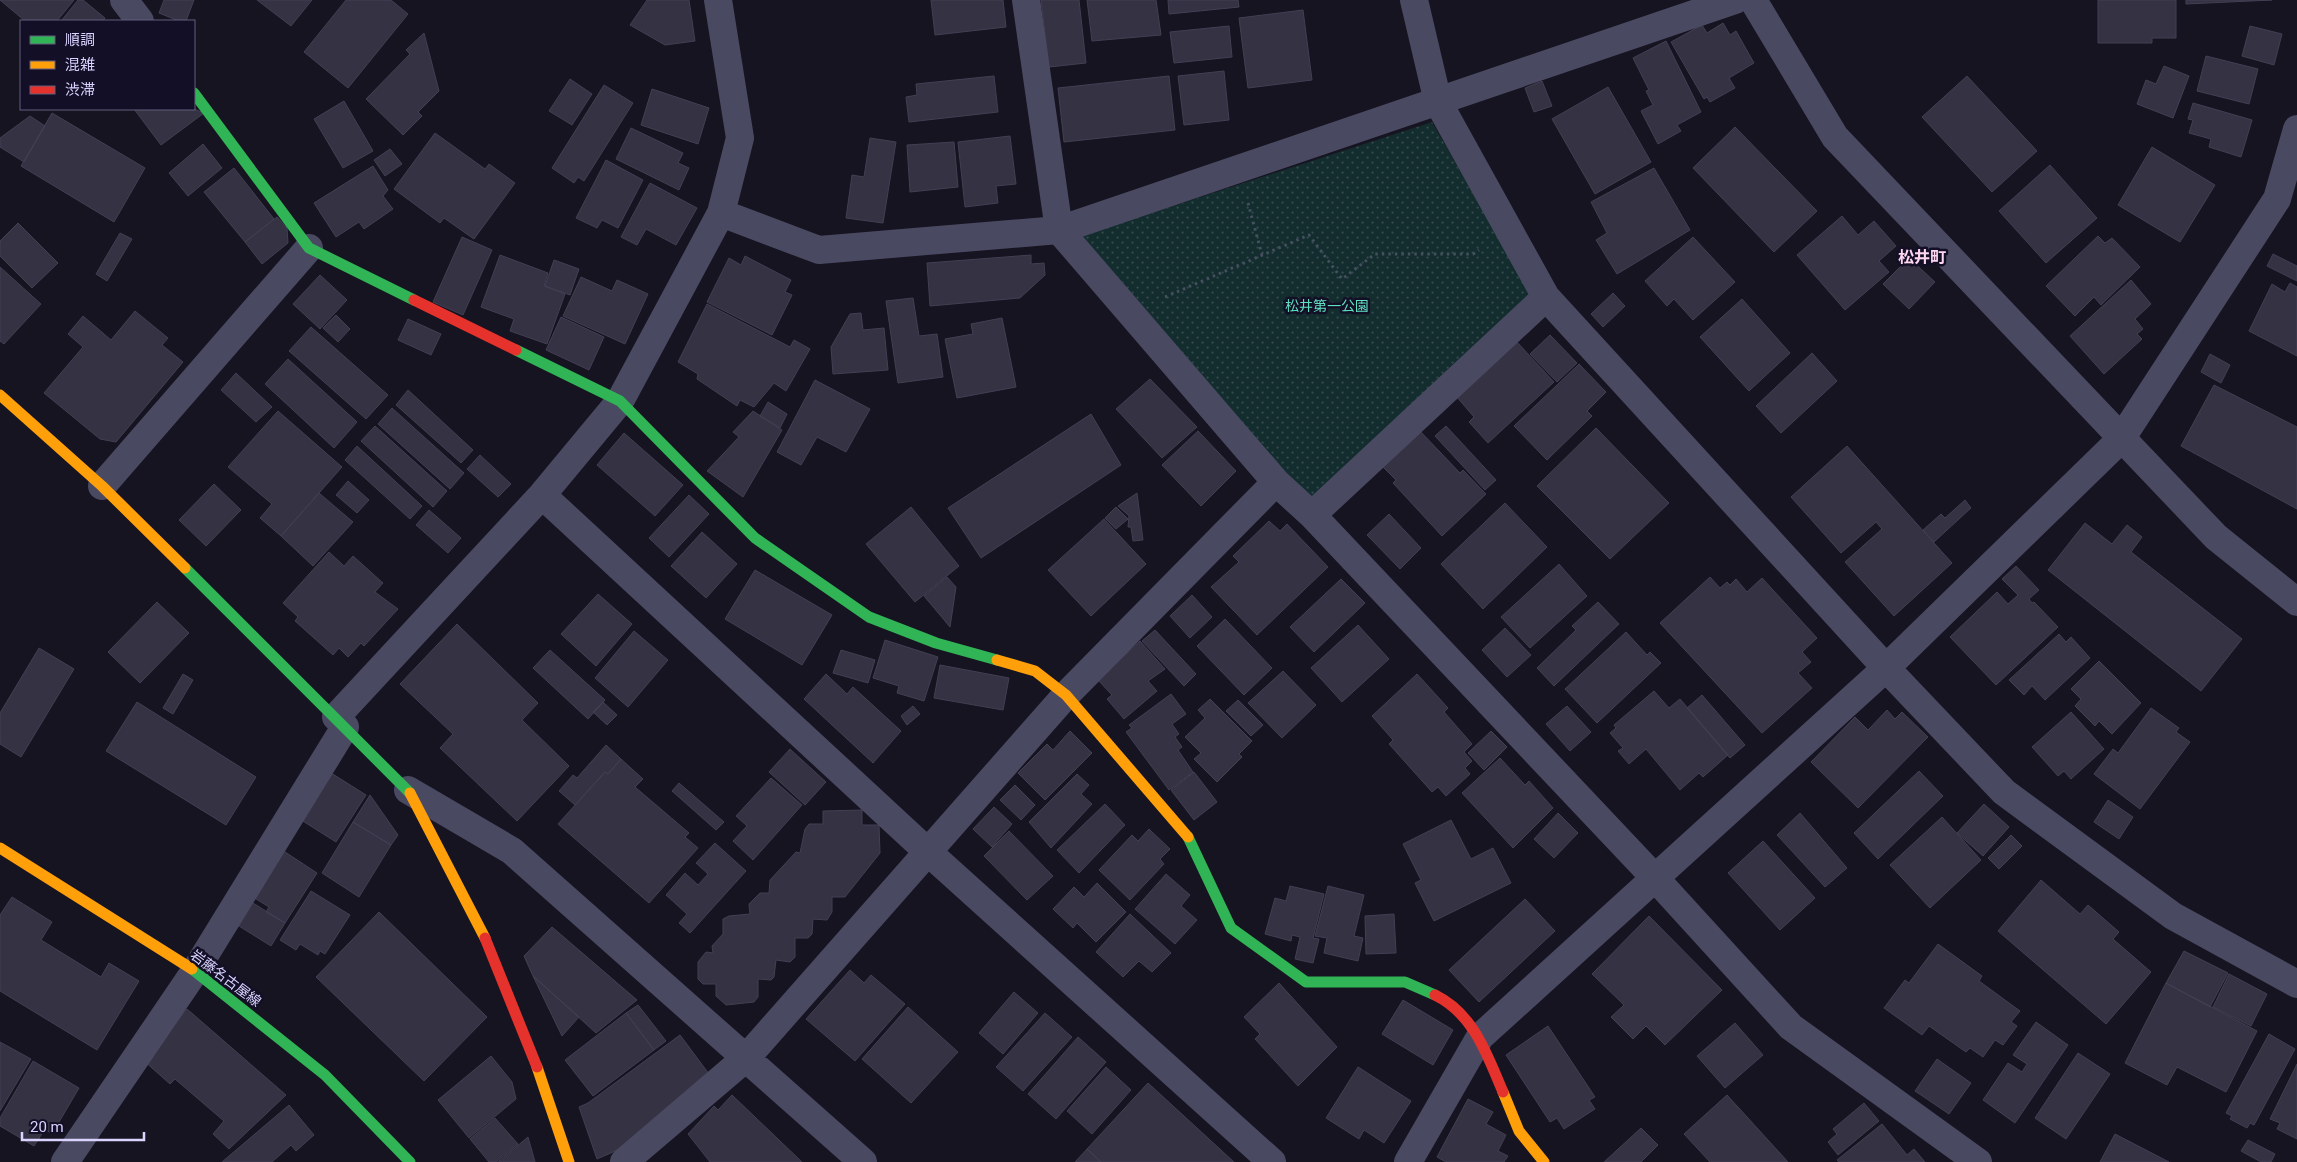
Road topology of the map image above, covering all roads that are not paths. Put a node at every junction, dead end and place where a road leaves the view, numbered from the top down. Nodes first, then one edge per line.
1 (124, 0) edge
2 (718, 0) edge
3 (1026, 0) edge
4 (1414, 0) edge
5 (1735, 0) edge
6 (1753, 0) edge
7 (139, 20) edge
8 (195, 94) edge
9 (1438, 102) junction
10 (2297, 129) edge
11 (2287, 204) edge
12 (721, 213) junction
13 (1059, 230) junction
14 (309, 248) junction
15 (1546, 297) junction
16 (0, 396) edge
17 (620, 401) junction
18 (2121, 439) junction
19 (1276, 482) junction
20 (102, 486) junction
21 (542, 495) junction
22 (1312, 515) junction
23 (2297, 602) edge
24 (1886, 668) junction
25 (1066, 695) junction
26 (340, 722) junction
27 (408, 790) junction
28 (0, 848) edge
29 (928, 852) junction
30 (1655, 878) junction
31 (195, 971) junction
32 (2297, 984) edge
33 (1480, 1037) junction
34 (747, 1057) junction
35 (65, 1162) edge
36 (410, 1162) edge
37 (569, 1162) edge
38 (624, 1162) edge
39 (863, 1162) edge
40 (1272, 1162) edge
41 (1408, 1162) edge
42 (1544, 1162) edge
43 (1978, 1162) edge

1 - 7 street
2 - 12 street
3 - 13 street
4 - 9 street
5 - 9 street
6 - 18 street
8 - 14 street
9 - 13 street
9 - 15 street
10 - 11 street
11 - 18 street
12 - 13 street
12 - 17 street
13 - 19 street
14 - 17 street
14 - 20 street
15 - 22 street
15 - 24 street
16 - 20 street
17 - 21 street
17 - 25 street
18 - 23 street
18 - 24 street
19 - 22 street
19 - 25 street
20 - 26 street
21 - 26 street
21 - 29 street
22 - 30 street
24 - 30 street
24 - 32 street
25 - 29 street
25 - 33 street
26 - 27 street
26 - 31 street
27 - 34 street
27 - 37 street
28 - 31 street, 岩藤名古屋線
29 - 34 street
29 - 40 street
30 - 33 street
30 - 43 street
31 - 35 street
31 - 36 street, 岩藤名古屋線
33 - 41 street
33 - 42 street
34 - 38 street
34 - 39 street

